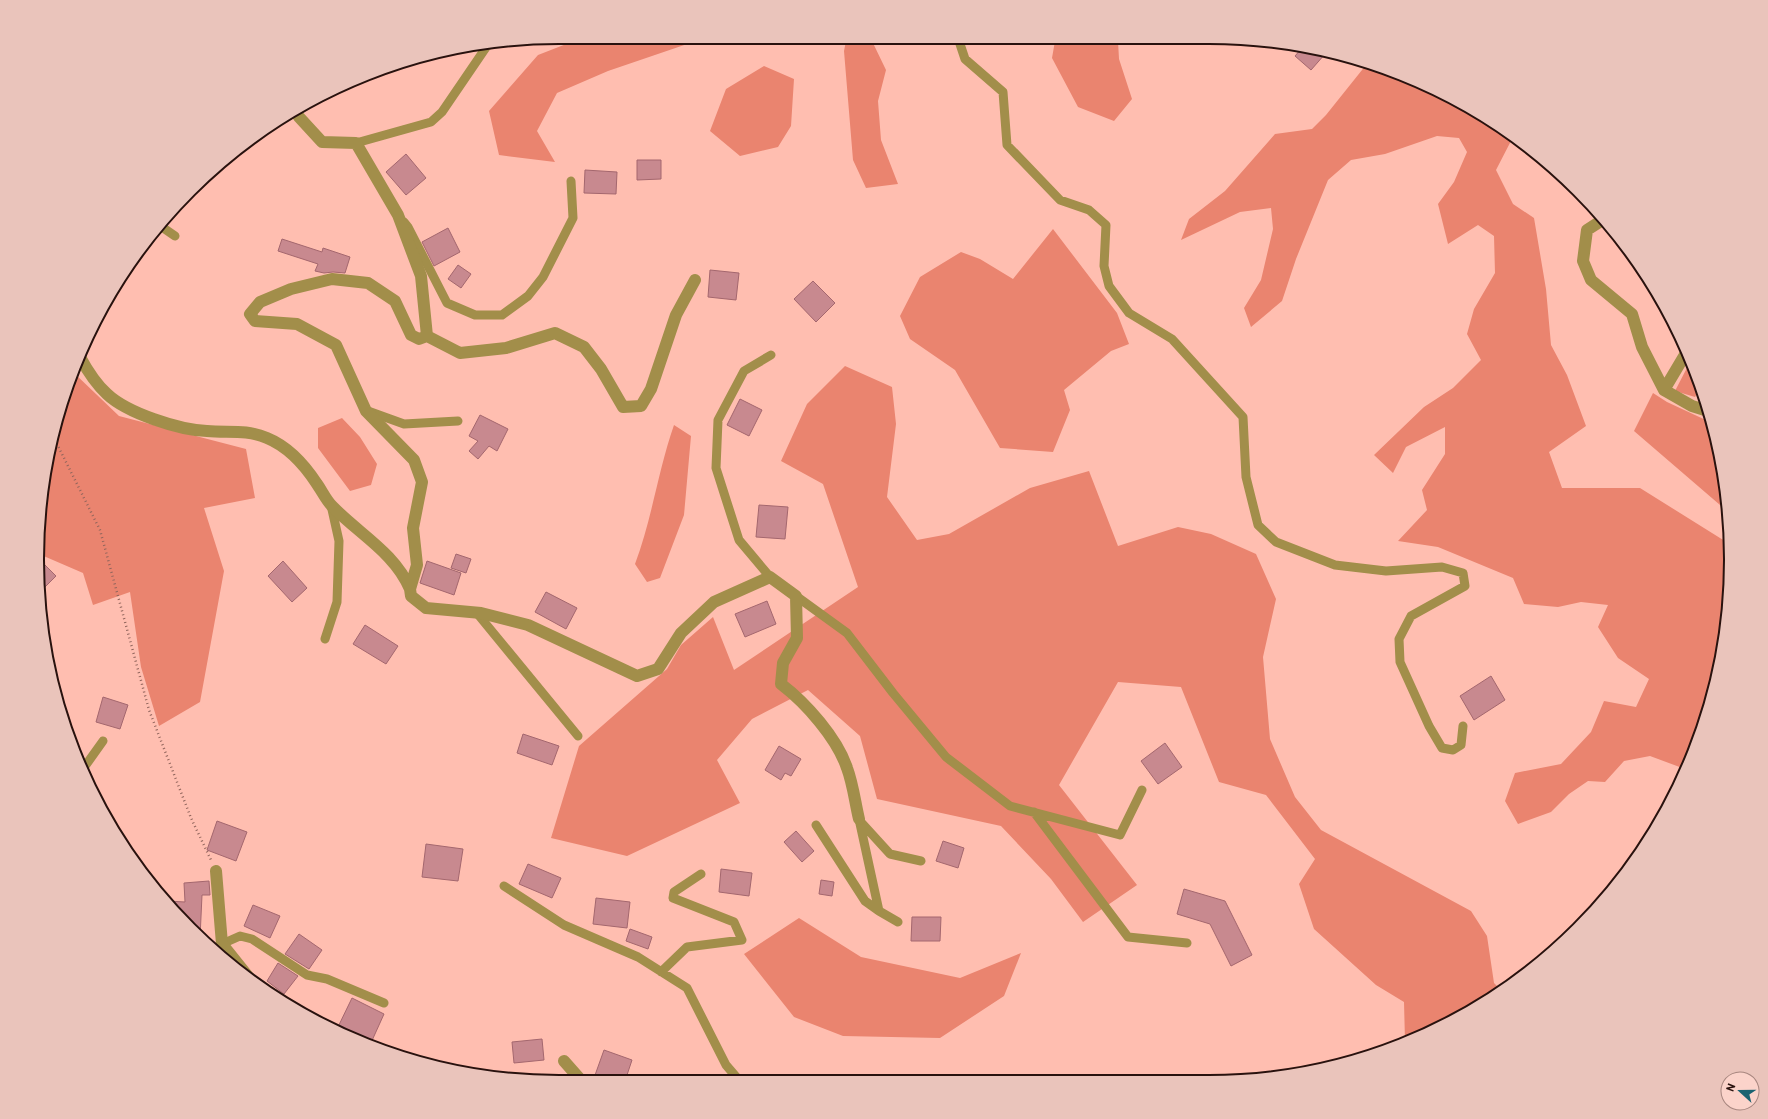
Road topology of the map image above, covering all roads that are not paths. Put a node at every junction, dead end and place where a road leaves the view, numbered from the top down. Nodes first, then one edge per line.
1 (960, 44) edge
2 (485, 49) edge
3 (298, 115) edge
4 (356, 143) junction
5 (571, 181) dead end
6 (398, 215) junction
7 (1598, 223) edge
8 (165, 229) edge
9 (175, 236) dead end
10 (695, 280) dead end
11 (428, 336) junction
12 (771, 356) dead end
13 (1683, 358) edge
14 (83, 362) edge
15 (1664, 390) junction
16 (1701, 409) edge
17 (366, 411) junction
18 (458, 421) dead end
19 (331, 506) junction
20 (770, 577) junction
21 (410, 589) junction
22 (796, 596) junction
23 (476, 612) junction
24 (325, 640) dead end
25 (1463, 726) dead end
26 (578, 736) dead end
27 (103, 741) dead end
28 (86, 764) edge
29 (1142, 790) dead end
30 (1034, 812) junction
31 (859, 819) junction
32 (816, 825) dead end
33 (921, 861) dead end
34 (216, 871) road end
35 (701, 874) dead end
36 (504, 886) dead end
37 (879, 911) junction
38 (898, 922) dead end
39 (1187, 942) dead end
40 (222, 944) junction
41 (232, 957) edge
42 (661, 972) junction
43 (384, 1003) dead end
44 (564, 1061) dead end
45 (576, 1075) edge
46 (735, 1075) edge

1 - 25 lane
2 - 4 lane
3 - 4 street
4 - 6 street
5 - 6 lane
6 - 11 street
7 - 15 street
8 - 9 lane
10 - 11 street
11 - 17 street
12 - 20 lane
13 - 15 street
14 - 19 street
15 - 16 street
17 - 18 lane
17 - 21 street
19 - 21 street
19 - 24 lane
20 - 22 street
20 - 23 street
21 - 23 street
22 - 30 lane
22 - 31 street
23 - 26 lane
27 - 28 lane
29 - 30 lane
30 - 39 lane
31 - 33 lane
31 - 37 lane
32 - 37 lane
34 - 40 street
35 - 42 lane
36 - 42 lane
37 - 38 lane
40 - 41 street
40 - 43 lane
42 - 46 lane
44 - 45 street

